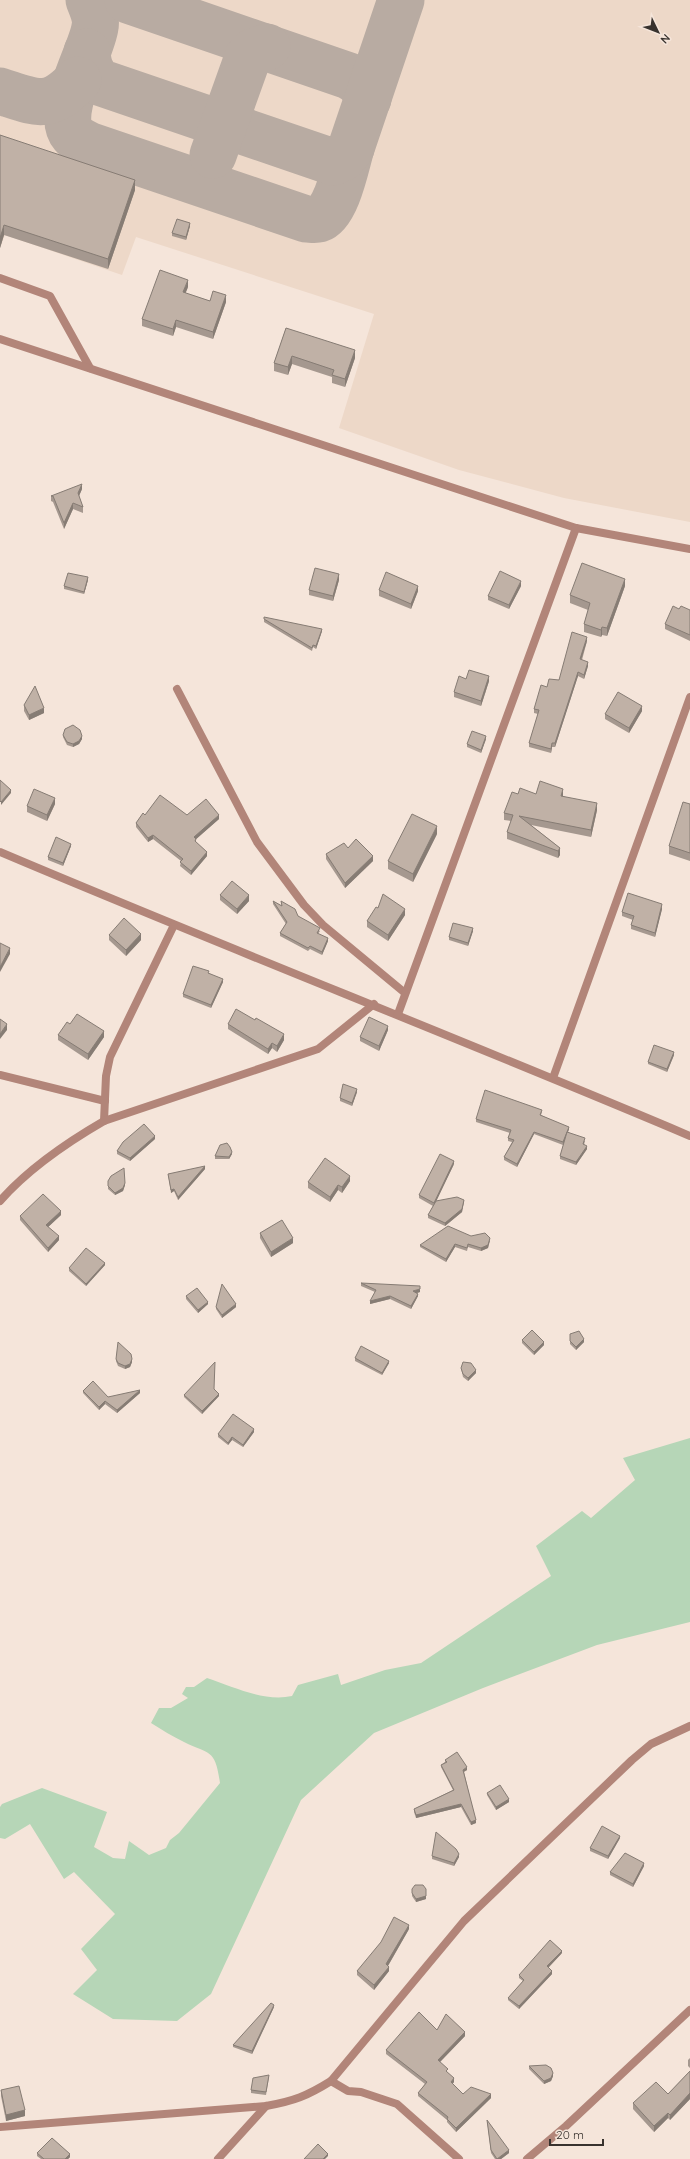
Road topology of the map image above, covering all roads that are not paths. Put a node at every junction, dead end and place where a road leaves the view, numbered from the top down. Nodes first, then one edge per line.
1 (0, 278) edge
2 (0, 339) edge
3 (90, 368) junction
4 (576, 528) junction
5 (690, 549) edge
6 (177, 689) dead end
7 (690, 697) edge
8 (0, 852) edge
9 (174, 925) junction
10 (405, 993) junction
11 (374, 1004) junction
12 (398, 1014) junction
13 (0, 1075) edge
14 (553, 1078) junction
15 (105, 1101) junction
16 (104, 1121) junction
17 (690, 1136) edge
18 (0, 1201) edge
19 (690, 1726) edge
20 (690, 2010) edge
21 (331, 2081) junction
22 (266, 2106) junction
23 (0, 2127) edge
24 (218, 2159) edge
25 (459, 2159) edge
26 (527, 2159) edge

1 - 3 street
2 - 3 street
3 - 4 street
4 - 5 street
4 - 10 street
6 - 10 street
7 - 14 street
8 - 9 street
9 - 11 street
9 - 15 street
10 - 12 street
11 - 12 street
11 - 16 street
12 - 14 street
13 - 15 street
14 - 17 street
15 - 16 street
16 - 18 street
19 - 21 street
20 - 26 street
21 - 22 street
21 - 25 street
22 - 23 street
22 - 24 street

